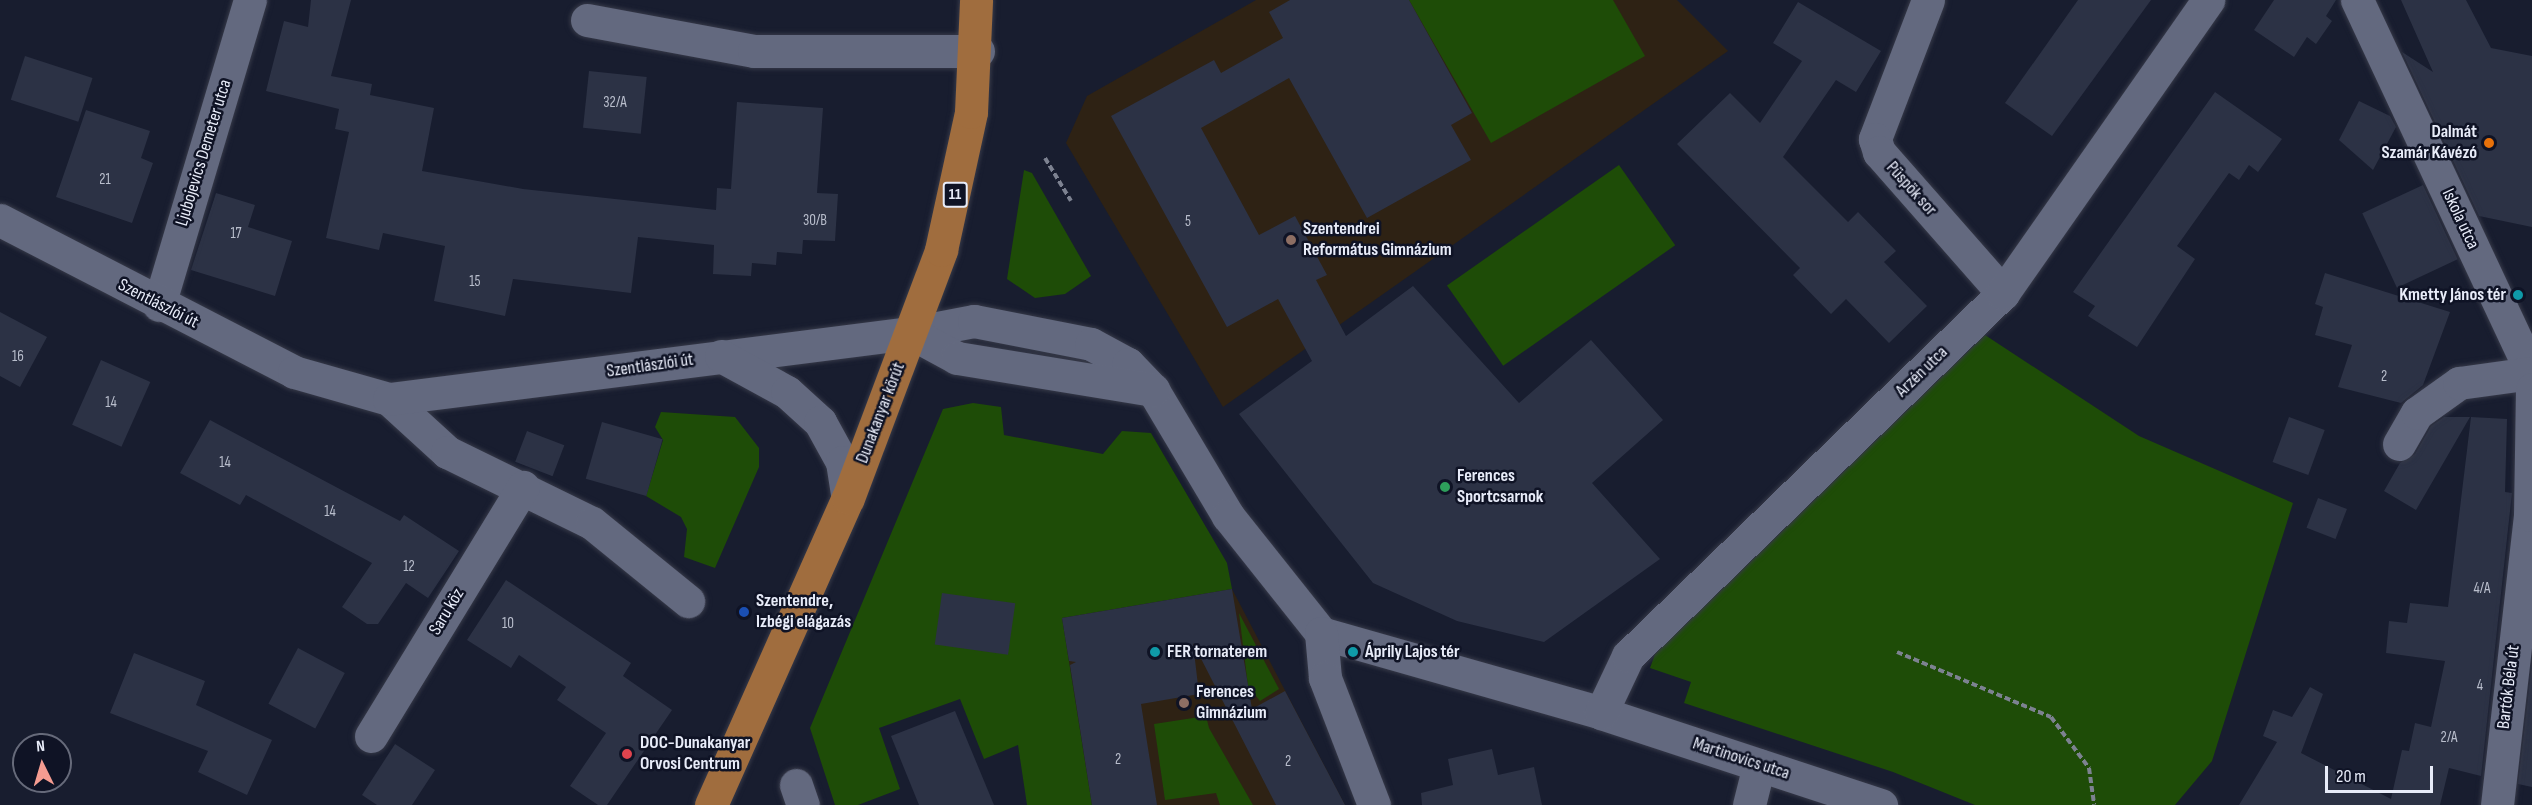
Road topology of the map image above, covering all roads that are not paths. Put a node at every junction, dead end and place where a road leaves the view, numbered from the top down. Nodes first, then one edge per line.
1 (250, 0) edge
2 (976, 0) edge
3 (1928, 0) edge
4 (2208, 0) edge
5 (2357, 0) edge
6 (587, 20) dead end
7 (978, 51) junction
8 (0, 220) edge
9 (2003, 293) junction
10 (159, 305) junction
11 (910, 333) junction
12 (721, 356) junction
13 (2532, 373) edge
14 (2532, 389) edge
15 (389, 399) junction
16 (2399, 444) dead end
17 (523, 487) junction
18 (848, 498) junction
19 (2530, 549) edge
20 (688, 602) dead end
21 (1321, 633) junction
22 (1601, 712) junction
23 (371, 736) dead end
24 (1760, 765) junction
25 (711, 805) edge
26 (1374, 805) edge
27 (1749, 805) edge
28 (1881, 805) edge
29 (2497, 805) edge

1 - 10 street, Ljubojevics Demeter utca
2 - 7 main road, Dunakanyar körút / 11
3 - 9 street, Püspök sor
4 - 9 street, Arzén utca
5 - 13 street, Iskola utca
6 - 7 street
7 - 11 main road, Dunakanyar körút / 11
8 - 10 street, Szentlászlói út
9 - 22 street, Arzén utca
10 - 15 street, Szentlászlói út
11 - 12 street, Szentlászlói út
11 - 18 main road, Dunakanyar körút / 11
11 - 21 street
12 - 15 street, Szentlászlói út
12 - 18 street
13 - 16 street
14 - 19 street, Bartók Béla út
15 - 17 street, Szentlászlói út
17 - 20 street, Szentlászlói út
17 - 23 street, Saru köz
18 - 25 main road, Dunakanyar körút / 11
19 - 29 street, Bartók Béla út
21 - 22 street
21 - 26 street
22 - 24 street, Martinovics utca
24 - 27 street
24 - 28 street, Martinovics utca

